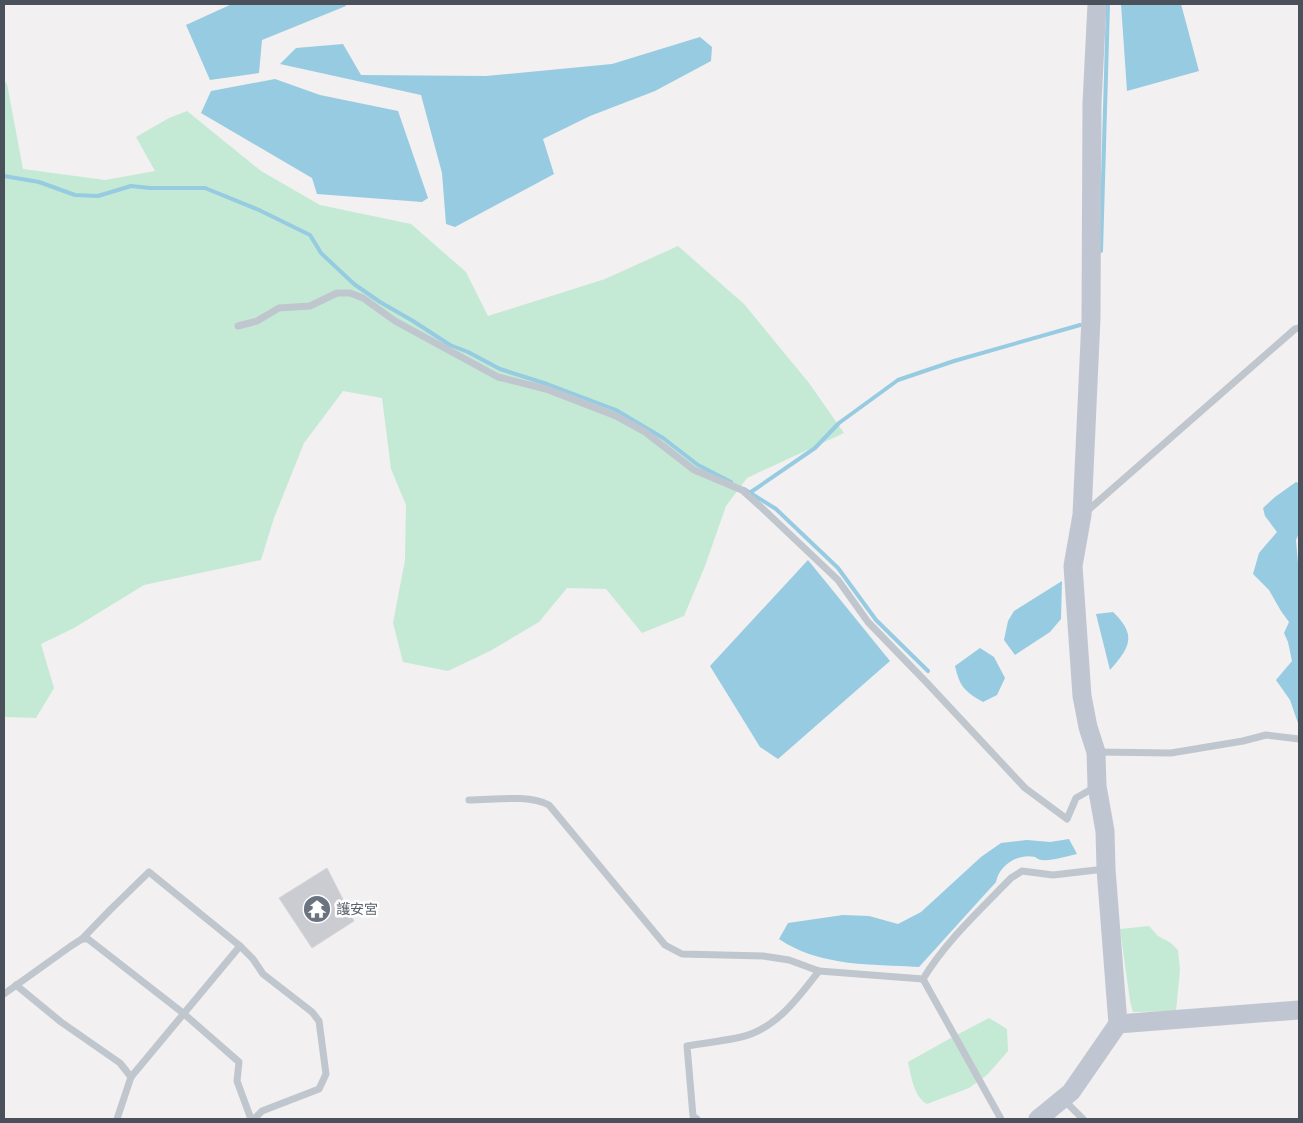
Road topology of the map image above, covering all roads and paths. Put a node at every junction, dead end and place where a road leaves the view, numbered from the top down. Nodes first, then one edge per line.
1 (1097, 4) edge
2 (238, 326) dead end
3 (1299, 328) edge
4 (1082, 515) junction
5 (1299, 739) edge
6 (1096, 752) junction
7 (1097, 786) junction
8 (470, 800) dead end
9 (1106, 869) junction
10 (82, 940) junction
11 (240, 946) junction
12 (819, 972) junction
13 (922, 979) junction
14 (16, 985) junction
15 (4, 994) edge
16 (1299, 1010) edge
17 (183, 1013) junction
18 (1118, 1024) junction
19 (131, 1077) junction
20 (1062, 1099) junction
21 (116, 1119) edge
22 (252, 1119) edge
23 (697, 1119) edge
24 (1002, 1119) edge
25 (1038, 1119) edge
26 (1083, 1119) edge

1 - 4 street
2 - 7 lane
3 - 4 lane
4 - 6 street
5 - 6 lane
6 - 7 street
7 - 9 street
8 - 12 lane
9 - 13 lane
9 - 18 street
10 - 11 lane
10 - 14 lane
10 - 17 lane
11 - 17 lane
11 - 22 lane
12 - 13 lane
12 - 23 lane
13 - 24 lane
14 - 15 lane
14 - 19 lane
16 - 18 street
17 - 19 lane
17 - 22 lane
18 - 20 street
19 - 21 lane
20 - 25 street
20 - 26 lane

